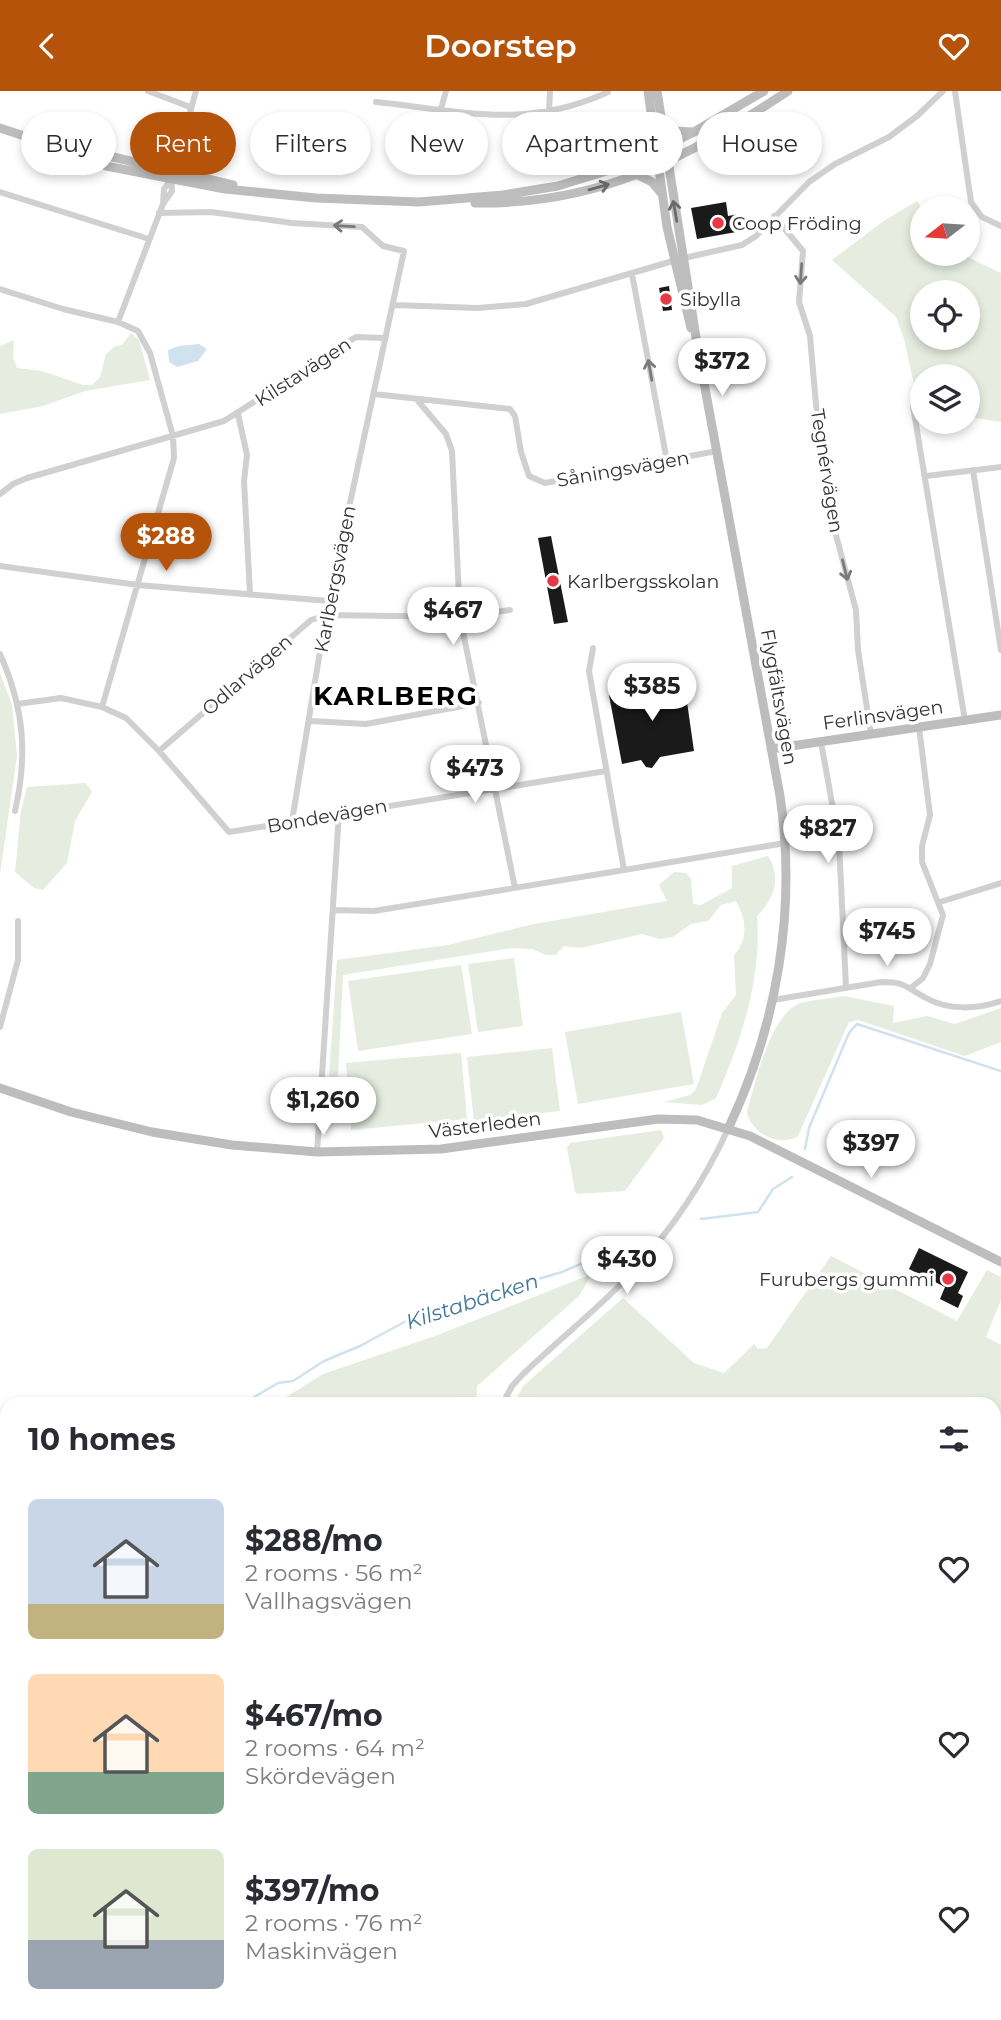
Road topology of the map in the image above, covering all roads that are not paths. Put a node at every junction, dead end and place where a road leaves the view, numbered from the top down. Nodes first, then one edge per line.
1 (148, 91) edge
2 (196, 91) edge
3 (446, 91) edge
4 (550, 91) edge
5 (648, 91) edge
6 (657, 91) edge
7 (764, 91) edge
8 (788, 91) edge
9 (943, 91) edge
10 (955, 91) edge
11 (608, 92) edge
12 (376, 102) dead end
13 (190, 107) junction
14 (441, 109) junction
15 (549, 112) joint
16 (651, 112) edge
17 (660, 112) edge
18 (502, 116) edge
19 (0, 128) edge
20 (683, 131) edge
21 (694, 132) junction
22 (683, 138) edge
23 (683, 155) edge
24 (594, 175) edge
25 (638, 175) joint
26 (659, 175) edge
27 (670, 175) edge
28 (172, 176) junction
29 (0, 192) edge
30 (662, 193) junction
31 (453, 201) junction
32 (159, 213) junction
33 (774, 216) junction
34 (1001, 226) edge
35 (149, 239) junction
36 (684, 258) junction
37 (673, 261) junction
38 (632, 274) junction
39 (0, 289) edge
40 (393, 305) junction
41 (118, 321) junction
42 (385, 338) junction
43 (698, 349) junction
44 (374, 394) junction
45 (418, 401) junction
46 (238, 414) junction
47 (918, 434) edge
48 (173, 436) junction
49 (717, 451) junction
50 (667, 461) junction
51 (1001, 467) edge
52 (973, 470) junction
53 (926, 476) junction
54 (0, 494) edge
55 (0, 566) edge
56 (138, 585) junction
57 (250, 594) junction
58 (329, 601) junction
59 (510, 610) dead end
60 (326, 615) junction
61 (460, 617) junction
62 (593, 648) dead end
63 (1001, 650) edge
64 (0, 654) edge
65 (479, 703) junction
66 (17, 704) junction
67 (102, 707) junction
68 (1001, 716) edge
69 (310, 721) junction
70 (965, 721) junction
71 (919, 727) junction
72 (871, 734) junction
73 (821, 742) junction
74 (771, 750) junction
75 (159, 751) junction
76 (606, 771) junction
77 (496, 788) junction
78 (15, 811) dead end
79 (339, 813) junction
80 (292, 821) junction
81 (785, 843) junction
82 (624, 870) junction
83 (1001, 883) edge
84 (515, 888) junction
85 (940, 902) junction
86 (333, 910) junction
87 (18, 921) dead end
88 (912, 987) junction
89 (846, 988) junction
90 (773, 1000) junction
91 (1001, 1001) edge
92 (0, 1027) edge
93 (0, 1088) edge
94 (728, 1129) junction
95 (317, 1152) junction
96 (1001, 1262) edge
97 (506, 1397) edge

1 - 13 street
2 - 13 street
3 - 14 street
4 - 15 street
5 - 16 street, Flygfältsvägen
6 - 17 street, Flygfältsvägen
7 - 21 street
8 - 23 street
9 - 33 street
10 - 34 street
11 - 15 street
12 - 14 street
13 - 28 street
14 - 18 street
19 - 28 street
20 - 21 street
21 - 22 street
24 - 31 street
25 - 30 street
31 -> 25 street
26 - 30 street, Flygfältsvägen
36 -> 27 street, Flygfältsvägen
28 - 31 street
28 - 32 street
29 - 35 street
30 - 37 street, Flygfältsvägen
32 - 35 street
40 -> 32 street
33 - 36 street
33 -> 72 street, Tegnérvägen
35 - 41 street
36 - 37 street
36 - 43 street, Flygfältsvägen
37 - 38 street
37 - 43 street, Flygfältsvägen
38 - 40 street
50 -> 38 street
39 - 41 street
40 - 42 street
41 - 48 street
42 - 44 street, Karlbergsvägen
42 - 46 street, Kilstavägen
43 - 49 street, Flygfältsvägen
44 - 45 street, Såningsvägen
44 - 58 street, Karlbergsvägen
45 - 50 street, Såningsvägen
45 - 61 street
46 - 48 street, Kilstavägen
46 - 57 street
47 - 53 street
48 - 54 street, Kilstavägen
48 - 56 street
49 - 50 street, Såningsvägen
49 - 74 street, Flygfältsvägen
51 - 52 street
52 - 53 street
52 - 63 street
53 - 70 street
55 - 56 street
56 - 57 street
56 - 67 street
57 - 58 street
58 - 60 street, Karlbergsvägen
59 - 61 street
60 - 61 street
60 - 69 street, Karlbergsvägen
60 - 75 street, Odlarvägen
61 - 65 street
62 - 76 street
64 - 66 street
65 - 69 street
65 - 77 street
66 - 67 street, Bondevägen
66 - 78 street
67 - 75 street, Bondevägen
68 - 70 street, Ferlinsvägen
69 - 80 street, Karlbergsvägen
70 - 71 street, Ferlinsvägen
71 - 72 street, Ferlinsvägen
71 - 85 street
72 - 73 street, Ferlinsvägen
73 - 74 street, Ferlinsvägen
73 - 89 street
74 - 81 street, Flygfältsvägen
75 - 80 street, Bondevägen
76 - 77 street, Bondevägen
76 - 82 street
77 - 79 street, Bondevägen
77 - 84 street
79 - 80 street, Bondevägen
79 - 86 street
81 - 82 street
81 - 90 street, Flygfältsvägen
82 - 84 street
83 - 85 street
84 - 86 street
85 - 88 street
86 - 95 street
87 - 92 street
88 - 89 street
88 - 91 street
89 - 90 street
90 - 94 street, Flygfältsvägen
93 - 95 street, Västerleden
94 - 95 street, Västerleden
94 - 96 street, Västerleden
94 - 97 street

